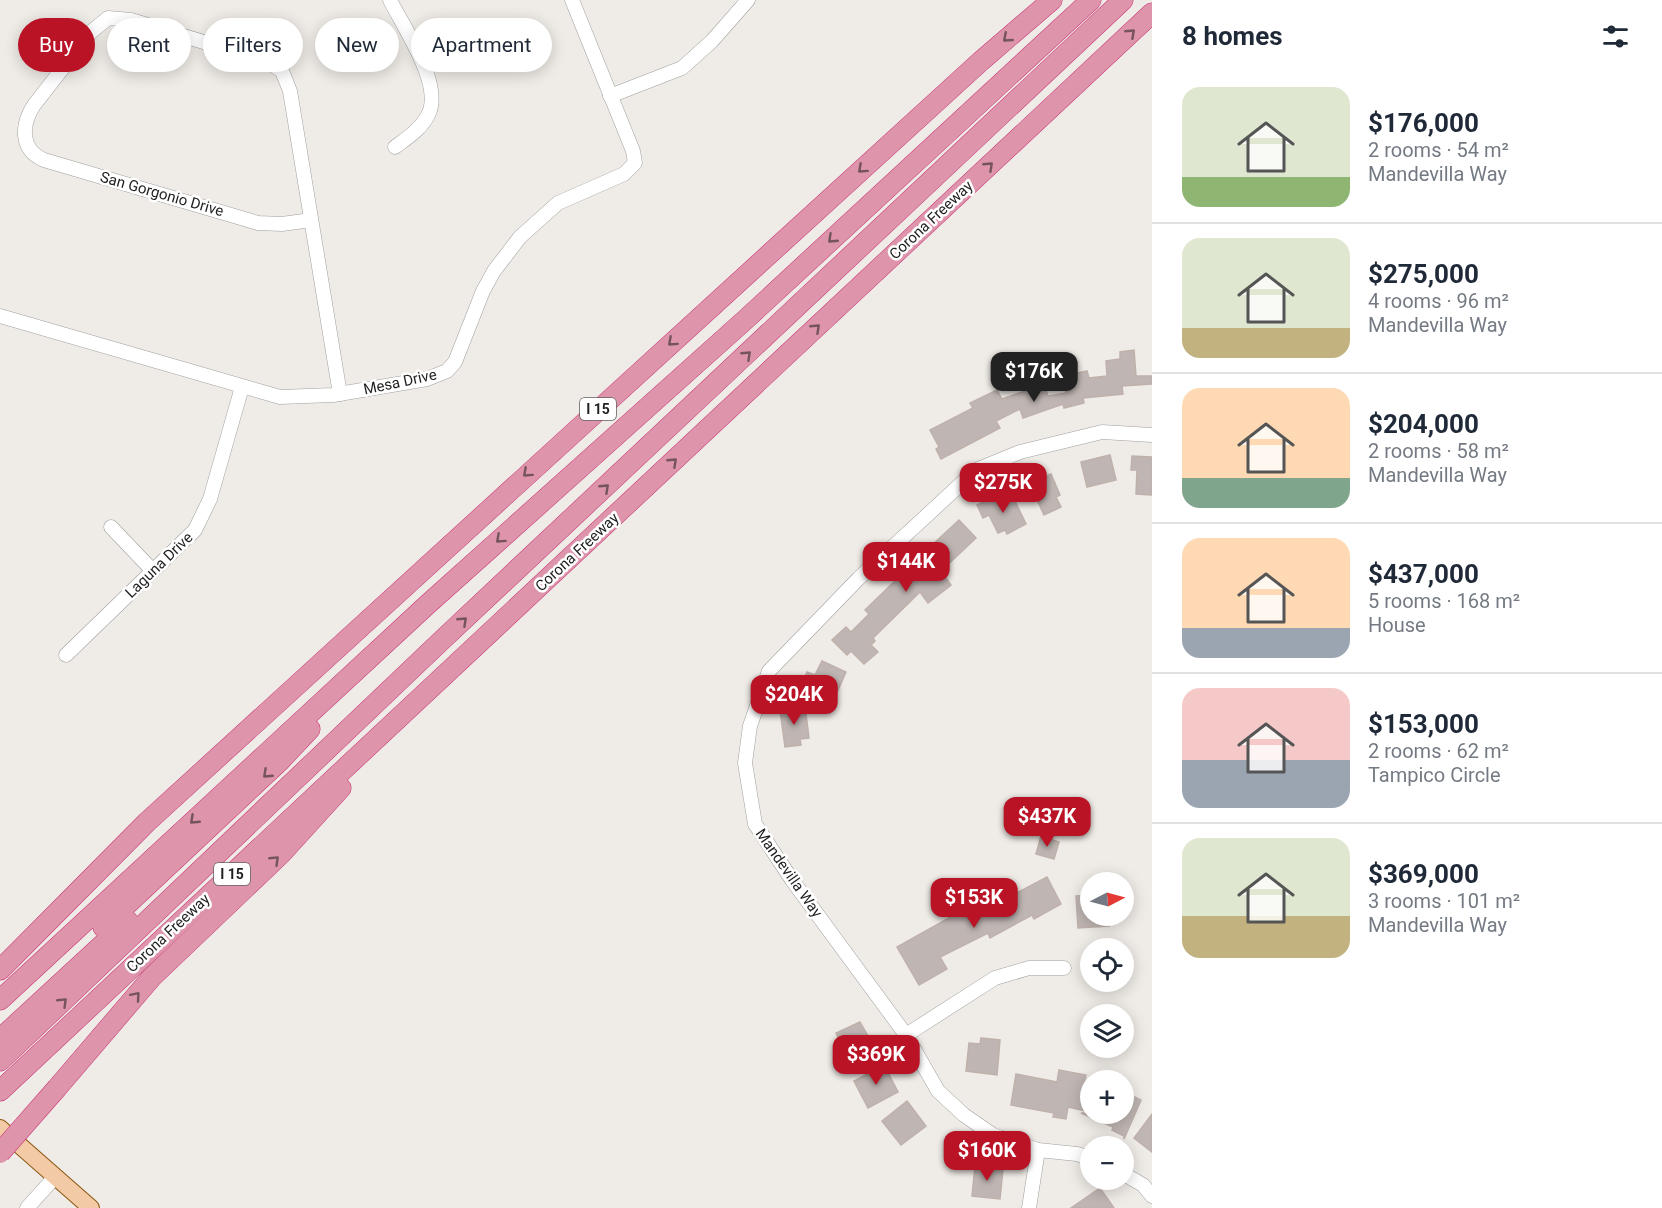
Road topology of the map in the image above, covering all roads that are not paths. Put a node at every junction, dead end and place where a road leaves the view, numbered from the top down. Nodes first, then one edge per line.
1 (390, 0) edge
2 (572, 0) edge
3 (748, 0) edge
4 (1052, 0) edge
5 (1091, 0) edge
6 (1123, 0) edge
7 (1152, 13) edge
8 (610, 96) junction
9 (395, 147) dead end
10 (311, 220) junction
11 (0, 316) edge
12 (242, 387) junction
13 (340, 394) junction
14 (1152, 435) edge
15 (111, 528) dead end
16 (153, 572) junction
17 (422, 609) junction
18 (66, 655) dead end
19 (432, 688) junction
20 (147, 822) junction
21 (0, 951) edge
22 (1064, 968) dead end
23 (0, 970) edge
24 (0, 1000) edge
25 (6, 1035) edge
26 (906, 1035) junction
27 (0, 1061) edge
28 (0, 1090) edge
29 (0, 1128) edge
30 (1038, 1150) junction
31 (0, 1153) edge
32 (1080, 1155) edge
33 (55, 1177) junction
34 (1134, 1180) edge
35 (1152, 1196) edge
36 (27, 1208) edge
37 (91, 1208) edge
38 (1029, 1208) edge

1 - 9 street
2 - 8 street
3 - 8 street
4 -> 20 highway, I 15
5 -> 17 highway
25 -> 6 highway
19 -> 7 highway, Corona Freeway / I 15
8 - 13 street, Mesa Drive
10 - 10 street, San Gorgonio Drive
10 - 13 street
11 - 12 street, Mesa Drive
12 - 13 street, Mesa Drive
12 - 16 street, Laguna Drive
14 - 26 street, Mandevilla Way
15 - 16 street
16 - 18 street, Laguna Drive
17 -> 24 highway
17 -> 25 highway
19 - 28 highway, Corona Freeway / I 15
31 -> 19 highway, bridge
20 - 21 highway
20 - 23 highway, I 15
22 - 26 street
25 - 27 highway
26 - 30 street, Mandevilla Way
29 - 33 main road
30 - 32 street, Mandevilla Way
30 - 38 street
33 - 36 street
33 - 37 main road
34 - 35 street

